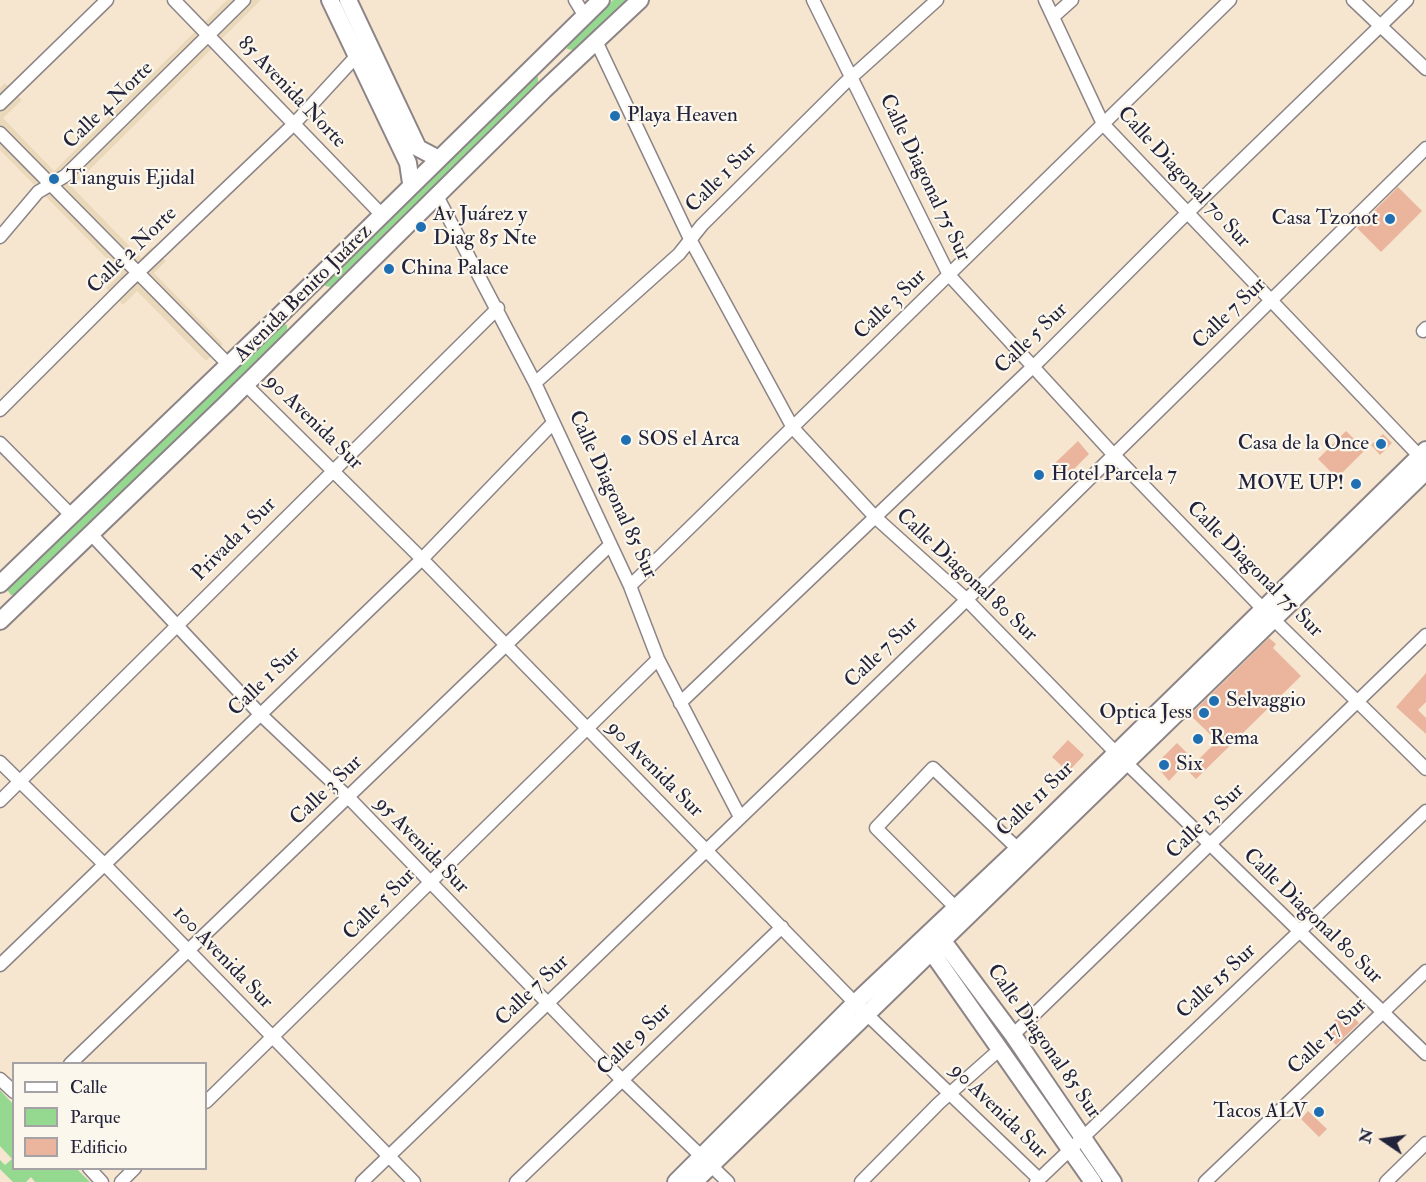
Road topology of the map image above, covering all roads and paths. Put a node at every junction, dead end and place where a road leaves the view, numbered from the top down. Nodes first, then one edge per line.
1 (107, 0) edge
2 (174, 0) edge
3 (244, 0) edge
4 (330, 0) edge
5 (348, 0) edge
6 (575, 0) edge
7 (601, 0) edge
8 (639, 0) edge
9 (813, 0) edge
10 (937, 0) edge
11 (1045, 0) edge
12 (1072, 0) edge
13 (1230, 0) edge
14 (1353, 0) edge
15 (1407, 0) edge
16 (584, 15) junction
17 (1053, 17) junction
18 (1380, 27) junction
19 (566, 34) junction
20 (208, 36) junction
21 (596, 41) junction
22 (369, 42) junction
23 (356, 55) junction
24 (579, 57) junction
25 (529, 68) junction
26 (1426, 69) edge
27 (853, 76) junction
28 (544, 90) junction
29 (0, 104) edge
30 (294, 123) junction
31 (1103, 124) junction
32 (0, 133) edge
33 (1426, 148) edge
34 (437, 158) junction
35 (411, 183) junction
36 (51, 184) junction
37 (436, 194) junction
38 (381, 214) junction
39 (1186, 214) junction
40 (0, 237) edge
41 (690, 239) junction
42 (139, 273) junction
43 (320, 274) junction
44 (950, 275) junction
45 (334, 294) junction
46 (1272, 300) junction
47 (498, 308) junction
48 (275, 320) junction
49 (291, 338) junction
50 (227, 363) junction
51 (1032, 368) junction
52 (535, 383) junction
53 (245, 384) junction
54 (0, 410) edge
55 (554, 423) junction
56 (793, 428) junction
57 (0, 443) edge
58 (1113, 454) junction
59 (1424, 460) edge
60 (333, 470) junction
61 (71, 515) junction
62 (875, 517) junction
63 (91, 534) junction
64 (610, 545) junction
65 (422, 559) junction
66 (1, 583) edge
67 (630, 586) junction
68 (966, 599) junction
69 (18, 603) junction
70 (1269, 613) junction
71 (0, 621) edge
72 (176, 625) junction
73 (1426, 635) edge
74 (504, 644) junction
75 (658, 659) junction
76 (1357, 702) junction
77 (680, 703) junction
78 (260, 714) junction
79 (586, 730) junction
80 (1120, 757) junction
81 (0, 762) edge
82 (1426, 769) edge
83 (20, 783) junction
84 (349, 798) junction
85 (0, 801) edge
86 (1426, 811) edge
87 (740, 817) junction
88 (1210, 846) junction
89 (1018, 849) junction
90 (706, 851) junction
91 (104, 864) junction
92 (430, 884) junction
93 (956, 908) junction
94 (782, 927) junction
95 (1299, 931) junction
96 (933, 941) junction
97 (188, 950) junction
98 (0, 965) edge
99 (1426, 970) edge
100 (547, 1004) junction
101 (861, 1009) junction
102 (1382, 1012) junction
103 (1013, 1035) junction
104 (273, 1039) junction
105 (999, 1050) junction
106 (1426, 1054) edge
107 (72, 1062) edge
108 (0, 1079) edge
109 (621, 1079) junction
110 (12, 1090) edge
111 (951, 1093) junction
112 (207, 1101) edge
113 (1076, 1143) junction
114 (1426, 1143) edge
115 (389, 1155) junction
116 (705, 1162) junction
117 (91, 1170) edge
118 (133, 1170) edge
119 (1038, 1181) edge
120 (102, 1182) edge
121 (121, 1182) edge
122 (362, 1182) edge
123 (414, 1182) edge
124 (516, 1182) edge
125 (676, 1182) edge
126 (694, 1182) edge
127 (728, 1182) edge
128 (861, 1182) edge
129 (1093, 1182) edge
130 (1113, 1182) edge
131 (1205, 1182) edge
132 (1386, 1182) edge

1 - 29 street
2 - 20 street, 85 Avenida Norte
3 - 20 street, Calle 4 Norte
4 - 23 main road
5 - 22 main road
6 - 16 street
7 - 16 main road, Avenida Benito Juárez
8 - 21 main road, Avenida Benito Juárez
9 - 27 street, Calle Diagonal 75 Sur
10 - 27 street, Calle 1 Sur
11 - 17 street, Calle Diagonal 70 Sur
12 - 17 street
13 - 31 street, Calle 3 Sur
14 - 18 street
15 - 18 street, Calle 5 Sur
16 - 19 main road, Avenida Benito Juárez
17 - 31 street, Calle Diagonal 70 Sur
18 - 26 street
18 - 39 street, Calle 5 Sur
19 - 24 main road
19 - 25 main road, Avenida Benito Juárez
20 - 30 street, 85 Avenida Norte
20 - 36 street, Calle 4 Norte
21 - 24 main road, Avenida Benito Juárez
21 - 41 street, Calle Diagonal 80 Sur
22 - 23 street, Calle 2 Norte
22 - 34 main road
23 - 30 street, Calle 2 Norte
23 - 35 main road
24 - 28 main road, Avenida Benito Juárez
25 - 28 main road
25 - 34 main road, Avenida Benito Juárez
27 - 41 street, Calle 1 Sur
27 - 44 street, Calle Diagonal 75 Sur
28 - 37 main road, Avenida Benito Juárez
30 - 38 street, 85 Avenida Norte
30 - 42 street, Calle 2 Norte
31 - 39 street, Calle Diagonal 70 Sur
31 - 44 street, Calle 3 Sur
32 - 36 street
33 - 46 street, Calle 7 Sur
34 - 35 main road, Avenida Benito Juárez
35 - 38 main road, Avenida Benito Juárez
36 - 40 street, Calle 4 Norte
36 - 42 street
37 - 45 main road, Avenida Benito Juárez
37 - 47 street, Calle Diagonal 85 Sur
38 - 43 main road, Avenida Benito Juárez
39 - 46 street, Calle Diagonal 70 Sur
39 - 51 street, Calle 5 Sur
41 - 52 street, Calle 1 Sur
41 - 56 street, Calle Diagonal 80 Sur
42 - 50 street
42 - 54 street, Calle 2 Norte
43 - 45 main road
43 - 48 main road, Avenida Benito Juárez
44 - 51 street, Calle Diagonal 75 Sur
44 - 56 street, Calle 3 Sur
45 - 49 main road, Avenida Benito Juárez
46 - 58 street, Calle 7 Sur
46 - 59 street, Calle Diagonal 70 Sur
47 - 52 street, Calle Diagonal 85 Sur
47 - 60 street, Privada 1 Sur
48 - 49 main road
48 - 50 main road, Avenida Benito Juárez
49 - 53 main road, Avenida Benito Juárez
50 - 61 main road, Avenida Benito Juárez
51 - 58 street, Calle Diagonal 75 Sur
51 - 62 street, Calle 5 Sur
52 - 55 street, Calle Diagonal 85 Sur
53 - 60 street, 90 Avenida Sur
53 - 63 main road, Avenida Benito Juárez
55 - 64 street, Calle Diagonal 85 Sur
55 - 65 street, Calle 1 Sur
56 - 62 street, Calle Diagonal 80 Sur
56 - 67 street, Calle 3 Sur
57 - 61 street
58 - 68 street, Calle 7 Sur
58 - 70 street, Calle Diagonal 75 Sur
59 - 70 main road, Calle 11 Sur
60 - 65 street, 90 Avenida Sur
60 - 72 street, Privada 1 Sur
61 - 66 main road, Avenida Benito Juárez
62 - 68 street, Calle Diagonal 80 Sur
62 - 77 street, Calle 5 Sur
63 - 69 main road, Avenida Benito Juárez
63 - 72 street, 95 Avenida Sur
64 - 67 street, Calle Diagonal 85 Sur
64 - 74 street, Calle 3 Sur
65 - 74 street, 90 Avenida Sur
65 - 78 street, Calle 1 Sur
66 - 69 main road
67 - 75 street, Calle Diagonal 85 Sur
68 - 80 street, Calle Diagonal 80 Sur
68 - 87 street, Calle 7 Sur
69 - 71 main road, Avenida Benito Juárez
70 - 76 street, Calle Diagonal 75 Sur
70 - 80 main road, Calle 11 Sur
72 - 78 street, 95 Avenida Sur
72 - 83 street, Privada 1 Sur
73 - 76 street, Calle 13 Sur
74 - 79 street, 90 Avenida Sur
74 - 84 street, Calle 3 Sur
75 - 77 street, Calle Diagonal 85 Sur
75 - 79 street, Calle 5 Sur
76 - 82 street, Calle Diagonal 75 Sur
76 - 88 street, Calle 13 Sur
77 - 87 street, Calle Diagonal 85 Sur
78 - 84 street, 95 Avenida Sur
78 - 91 street, Calle 1 Sur
79 - 90 street, 90 Avenida Sur
79 - 92 street, Calle 5 Sur
80 - 88 street, Calle Diagonal 80 Sur
80 - 89 main road, Calle 11 Sur
80 - 96 main road, Calle 11 Sur
81 - 83 street, 100 Avenida Sur
83 - 85 street, Privada 1 Sur
83 - 91 street, 100 Avenida Sur
84 - 92 street, 95 Avenida Sur
84 - 97 street, Calle 3 Sur
86 - 95 street, Calle 15 Sur
87 - 90 street, Calle 7 Sur
88 - 95 street, Calle Diagonal 80 Sur
88 - 103 street, Calle 13 Sur
89 - 93 main road, Calle 11 Sur
89 - 93 street
90 - 94 street, 90 Avenida Sur
90 - 100 street, Calle 7 Sur
91 - 97 street, 100 Avenida Sur
91 - 98 street, Calle 1 Sur
92 - 100 street, 95 Avenida Sur
92 - 104 street, Calle 5 Sur
93 - 96 main road, Calle 11 Sur
94 - 101 street, 90 Avenida Sur
94 - 109 street, Calle 9 Sur
95 - 102 street, Calle Diagonal 80 Sur
95 - 113 street, Calle 15 Sur
96 - 101 main road, Calle 11 Sur
96 - 103 main road, Calle Diagonal 85 Sur
96 - 105 main road, Calle Diagonal 85 Sur
97 - 104 street, 100 Avenida Sur
97 - 107 street, Calle 3 Sur
99 - 102 street, Calle 17 Sur
100 - 109 street, 95 Avenida Sur
100 - 115 street, Calle 7 Sur
101 - 111 street, 90 Avenida Sur
101 - 116 main road, Calle 11 Sur
102 - 106 street, Calle Diagonal 80 Sur
102 - 131 street, Calle 17 Sur
103 - 113 main road, Calle Diagonal 85 Sur
104 - 112 street, Calle 5 Sur
104 - 115 street, 100 Avenida Sur
105 - 111 street
105 - 113 main road, Calle Diagonal 85 Sur
108 - 110 street
109 - 116 street, 95 Avenida Sur
109 - 124 street, Calle 9 Sur
111 - 119 street, 90 Avenida Sur
111 - 128 street
113 - 119 street, Calle 15 Sur
113 - 129 main road, Calle Diagonal 85 Sur
113 - 130 main road, Calle Diagonal 85 Sur
114 - 132 street
115 - 122 street, Calle 7 Sur
115 - 123 street, 100 Avenida Sur
116 - 125 main road, Calle 11 Sur
116 - 126 main road, Calle 11 Sur
116 - 127 street, 95 Avenida Sur
117 - 120 street
118 - 121 street

